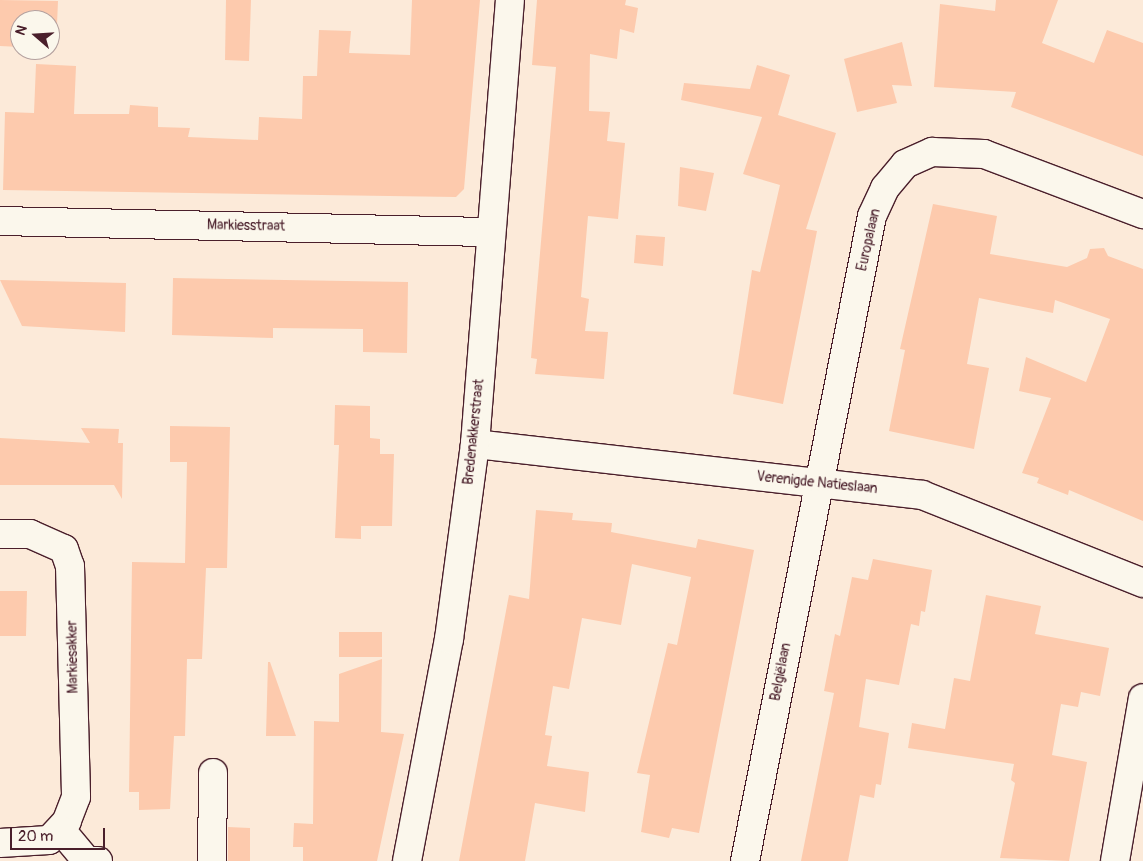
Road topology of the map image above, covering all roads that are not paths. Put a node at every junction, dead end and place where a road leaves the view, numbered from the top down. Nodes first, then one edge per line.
1 (510, 0) edge
2 (1143, 214) edge
3 (0, 221) edge
4 (491, 232) junction
5 (475, 444) junction
6 (818, 483) junction
7 (0, 534) edge
8 (1143, 583) edge
9 (1143, 698) edge
10 (213, 772) dead end
11 (61, 830) junction
12 (0, 843) edge
13 (98, 861) edge
14 (212, 861) edge
15 (407, 861) edge
16 (744, 861) edge
17 (1115, 861) edge

1 - 4 street, Bredenakkerstraat
2 - 6 street, Europalaan
3 - 4 street, Markiesstraat
4 - 5 street, Bredenakkerstraat
5 - 6 street, Verenigde Natieslaan
5 - 15 street, Bredenakkerstraat
6 - 8 street, Verenigde Natieslaan
6 - 16 street, Belgiëlaan
7 - 11 street, Markiesakker
9 - 17 street
10 - 14 street
11 - 12 street
11 - 13 street

